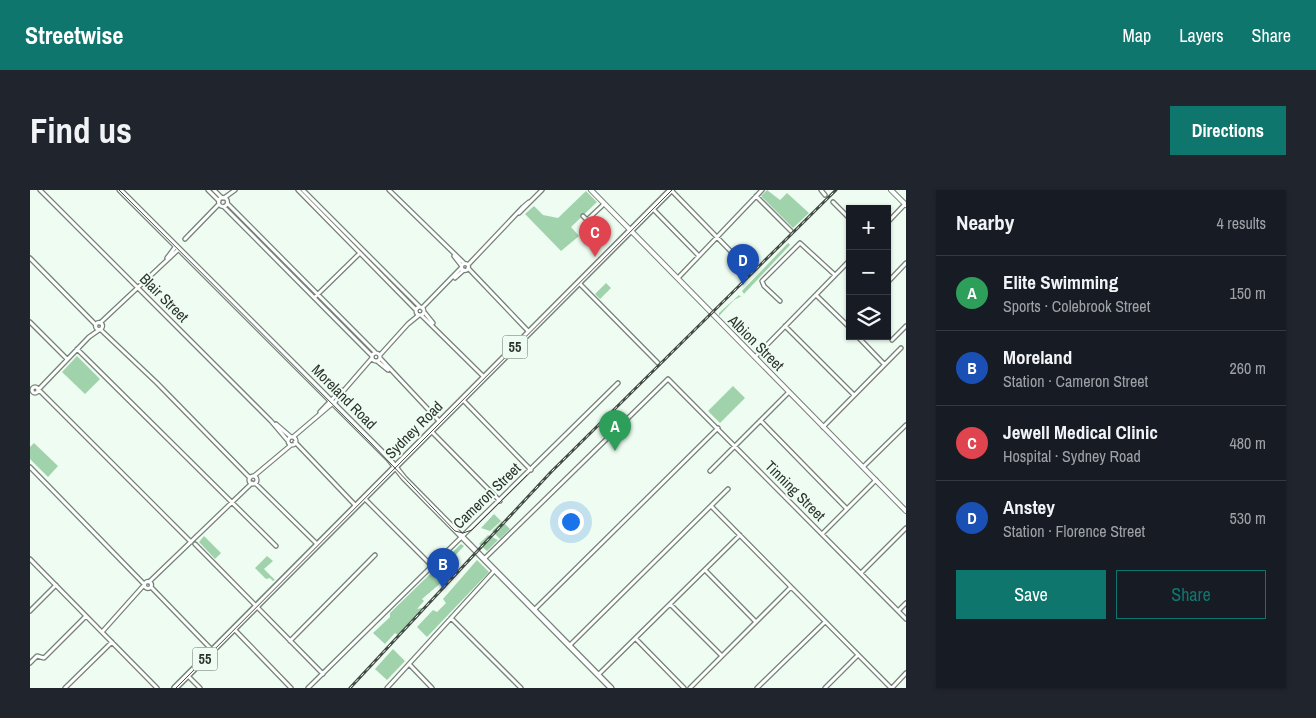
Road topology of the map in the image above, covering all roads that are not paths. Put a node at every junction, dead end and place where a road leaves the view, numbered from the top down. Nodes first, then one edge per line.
1 (40, 190) edge
2 (120, 190) edge
3 (208, 190) edge
4 (214, 190) edge
5 (298, 190) edge
6 (302, 190) edge
7 (389, 190) edge
8 (542, 190) edge
9 (591, 190) edge
10 (671, 190) edge
11 (762, 190) edge
12 (821, 190) edge
13 (891, 190) edge
14 (234, 191) edge
15 (826, 195) dead end
16 (756, 196) junction
17 (223, 202) junction
18 (833, 202) dead end
19 (604, 204) junction
20 (906, 205) edge
21 (316, 206) junction
22 (652, 208) junction
23 (846, 215) edge
24 (584, 216) dead end
25 (891, 218) edge
26 (630, 231) junction
27 (791, 231) dead end
28 (717, 237) junction
29 (186, 239) dead end
30 (177, 248) junction
31 (361, 251) junction
32 (699, 256) junction
33 (30, 258) edge
34 (906, 263) edge
35 (846, 264) edge
36 (465, 267) junction
37 (748, 269) dead end
38 (835, 275) junction
39 (678, 278) junction
40 (891, 279) edge
41 (578, 283) junction
42 (138, 288) junction
43 (816, 294) junction
44 (316, 296) junction
45 (780, 301) dead end
46 (420, 311) junction
47 (30, 322) edge
48 (846, 324) edge
49 (99, 326) junction
50 (785, 326) junction
51 (906, 326) edge
52 (529, 333) junction
53 (862, 340) edge
54 (892, 340) dead end
55 (900, 348) dead end
56 (77, 349) junction
57 (376, 357) junction
58 (755, 357) junction
59 (67, 359) junction
60 (658, 363) dead end
61 (884, 364) junction
62 (485, 377) junction
63 (618, 383) dead end
64 (348, 385) junction
65 (34, 390) edge
66 (789, 392) junction
67 (854, 395) junction
68 (30, 398) edge
69 (462, 400) junction
70 (332, 403) junction
71 (271, 421) junction
72 (760, 421) junction
73 (440, 422) junction
74 (906, 425) edge
75 (823, 427) junction
76 (718, 428) junction
77 (431, 431) junction
78 (288, 441) junction
79 (293, 441) junction
80 (736, 446) junction
81 (282, 450) junction
82 (30, 467) edge
83 (395, 467) junction
84 (863, 467) junction
85 (531, 470) junction
86 (710, 471) dead end
87 (253, 480) junction
88 (876, 480) junction
89 (728, 489) dead end
90 (364, 498) junction
91 (500, 501) junction
92 (231, 502) junction
93 (356, 506) junction
94 (711, 506) junction
95 (847, 509) junction
96 (906, 510) edge
97 (906, 528) edge
98 (822, 534) junction
99 (740, 535) junction
100 (462, 536) junction
101 (193, 543) junction
102 (318, 545) junction
103 (276, 546) dead end
104 (375, 555) dead end
105 (30, 559) edge
106 (484, 559) junction
107 (432, 566) junction
108 (495, 570) junction
109 (705, 570) junction
110 (861, 573) junction
111 (56, 585) junction
112 (148, 585) junction
113 (792, 588) junction
114 (906, 603) edge
115 (670, 604) junction
116 (256, 606) junction
117 (534, 610) junction
118 (30, 611) edge
119 (898, 611) junction
120 (86, 616) junction
121 (451, 618) junction
122 (906, 619) edge
123 (756, 622) junction
124 (825, 622) junction
125 (234, 629) junction
126 (102, 632) junction
127 (635, 638) junction
128 (290, 641) junction
129 (112, 642) junction
130 (569, 646) junction
131 (212, 651) junction
132 (722, 656) junction
133 (858, 656) junction
134 (30, 663) edge
135 (410, 665) junction
136 (906, 673) edge
137 (323, 674) junction
138 (598, 675) junction
139 (188, 676) junction
140 (65, 688) edge
141 (157, 688) edge
142 (175, 688) edge
143 (200, 688) edge
144 (292, 688) edge
145 (308, 688) edge
146 (387, 688) edge
147 (432, 688) edge
148 (521, 688) edge
149 (611, 688) edge
150 (684, 688) edge
151 (690, 688) edge
152 (758, 688) edge
153 (825, 688) edge
154 (891, 688) edge

1 - 42 street, Blair Street
2 - 30 main road, Moreland Road
3 - 17 street
4 - 17 street
5 - 21 street
6 - 21 street
7 - 36 street
8 - 36 street
9 - 19 street, Albion Street
10 - 22 highway, Sydney Road / 55
10 - 28 street
11 - 16 street
12 - 15 street
13 - 20 street
14 - 17 street
16 - 27 street
16 - 28 street
17 - 29 street
17 - 44 street
18 - 23 street
19 - 24 street
19 - 26 street, Albion Street
20 - 25 street
21 - 31 street
22 - 26 highway, Sydney Road / 55
22 - 32 street
26 - 39 street, Albion Street
26 - 41 highway, Sydney Road / 55
28 - 32 street
28 - 37 street
30 - 42 street
30 - 70 main road, Moreland Road
31 - 44 street
31 - 46 street
32 - 39 street
33 - 49 street
34 - 40 street
35 - 38 street
36 - 46 street
36 - 52 street
38 - 43 street
38 - 45 street
39 - 58 street, Albion Street
41 - 52 highway, Sydney Road / 55
41 - 60 street
42 - 49 street
42 - 71 street, Blair Street
43 - 48 street
43 - 50 street
44 - 57 street
46 - 57 street
46 - 62 street
47 - 59 street
49 - 56 street
49 - 87 street
50 - 58 street
50 - 67 street
51 - 54 street
52 - 62 highway, Sydney Road / 55
53 - 61 street
55 - 61 street
56 - 59 street
56 - 92 street
57 - 64 street
57 - 73 street
58 - 66 street, Albion Street
59 - 65 street
61 - 67 street
62 - 69 highway, Sydney Road / 55
63 - 85 street, Cameron Street
64 - 70 street
64 - 70 street
65 - 68 street
65 - 101 street
66 - 72 street
66 - 75 street, Albion Street
67 - 75 street
69 - 73 highway, Sydney Road / 55
69 - 85 street
70 - 79 street
70 - 83 main road, Moreland Road
71 - 78 street, Blair Street
71 - 79 street, Blair Street
72 - 80 street
72 - 95 street
73 - 77 highway, Sydney Road / 55
74 - 84 street
75 - 84 street, Albion Street
76 - 80 street, Tinning Street
76 - 106 street, Tinning Street
76 - 117 street
77 - 83 highway, Sydney Road / 55
77 - 91 street
78 - 79 street, Blair Street
78 - 81 street
79 - 81 street
79 - 93 street, Blair Street
80 - 86 street
80 - 98 street, Tinning Street
81 - 87 street
82 - 112 street
83 - 90 highway, Sydney Road / 55
83 - 100 main road, Moreland Road
84 - 88 street, Albion Street
85 - 91 street, Cameron Street
87 - 92 street
87 - 102 street
88 - 95 street
88 - 96 street, Albion Street
89 - 94 street
90 - 93 highway, Sydney Road / 55
90 - 107 street
91 - 100 street, Cameron Street
92 - 101 street
92 - 103 street
93 - 102 highway, Sydney Road / 55
94 - 99 street
94 - 130 street
95 - 98 street
97 - 110 street
98 - 110 street, Tinning Street
99 - 109 street
99 - 113 street
100 - 106 main road, Moreland Road
100 - 107 street, Cameron Street
101 - 112 street
101 - 116 street
102 - 116 highway, Sydney Road / 55
104 - 128 street
105 - 111 street
106 - 108 main road, Moreland Road
107 - 137 street, Cameron Street
108 - 117 main road, Moreland Road
108 - 121 street
109 - 115 street
109 - 123 street
110 - 119 street, Tinning Street
111 - 118 street
111 - 120 street
112 - 126 street
112 - 131 street
113 - 123 street
113 - 124 street
114 - 119 street
115 - 127 street
115 - 132 street
116 - 125 highway, Sydney Road / 55
116 - 128 street
117 - 130 main road, Moreland Road
119 - 122 street, Tinning Street
120 - 126 street
120 - 134 street
121 - 135 street
121 - 148 street
123 - 132 street
124 - 133 street
124 - 152 street
125 - 131 highway, Sydney Road / 55
125 - 144 street
126 - 129 street
127 - 138 street
127 - 150 street
128 - 137 street
129 - 140 street
129 - 141 street
130 - 138 main road, Moreland Road
131 - 139 highway, Sydney Road / 55
132 - 151 street
133 - 153 street
133 - 154 street
135 - 146 street
135 - 147 street
136 - 154 street
137 - 145 street, Cameron Street
138 - 149 main road, Moreland Road
139 - 142 highway, Sydney Road / 55
139 - 143 street

